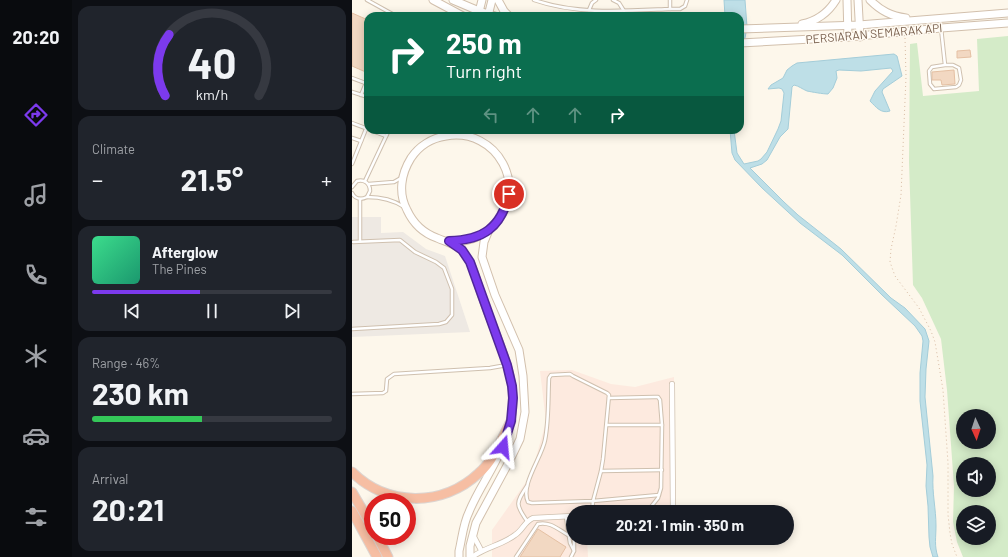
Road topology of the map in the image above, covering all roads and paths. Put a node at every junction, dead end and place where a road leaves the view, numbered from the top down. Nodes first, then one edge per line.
1 (368, 0) edge
2 (433, 0) edge
3 (453, 0) edge
4 (482, 0) edge
5 (492, 0) edge
6 (498, 0) edge
7 (534, 0) edge
8 (548, 0) edge
9 (596, 0) edge
10 (613, 0) edge
11 (670, 0) edge
12 (687, 0) edge
13 (836, 0) edge
14 (847, 0) edge
15 (858, 0) edge
16 (870, 0) edge
17 (549, 5) junction
18 (670, 9) junction
19 (451, 10) joint
20 (589, 10) junction
21 (624, 11) junction
22 (389, 12) edge
23 (455, 12) edge
24 (474, 12) edge
25 (479, 12) edge
26 (491, 12) edge
27 (505, 12) edge
28 (1008, 13) edge
29 (930, 19) junction
30 (1008, 23) edge
31 (859, 25) junction
32 (848, 26) junction
33 (778, 27) junction
34 (941, 28) junction
35 (744, 29) edge
36 (905, 32) junction
37 (860, 37) junction
38 (848, 38) junction
39 (744, 43) edge
40 (944, 65) junction
41 (352, 78) edge
42 (364, 82) edge
43 (364, 89) edge
44 (352, 92) edge
45 (361, 95) junction
46 (364, 96) edge
47 (352, 123) edge
48 (364, 128) edge
49 (367, 134) edge
50 (381, 134) edge
51 (442, 134) edge
52 (474, 134) edge
53 (386, 136) joint
54 (439, 137) junction
55 (352, 138) edge
56 (475, 138) junction
57 (361, 141) junction
58 (352, 164) edge
59 (403, 177) junction
60 (365, 181) junction
61 (369, 184) junction
62 (352, 187) edge
63 (352, 193) edge
64 (355, 197) junction
65 (367, 197) junction
66 (360, 199) junction
67 (352, 200) edge
68 (406, 209) junction
69 (489, 230) junction
70 (360, 241) junction
71 (449, 241) junction
72 (353, 242) edge
73 (352, 329) edge
74 (507, 365) junction
75 (672, 384) dead end
76 (352, 394) edge
77 (609, 398) junction
78 (511, 421) junction
79 (662, 425) junction
80 (607, 426) junction
81 (662, 470) junction
82 (602, 471) junction
83 (352, 472) edge
84 (528, 484) junction
85 (352, 492) edge
86 (659, 495) junction
87 (593, 502) junction
88 (593, 505) edge
89 (653, 505) edge
90 (673, 505) edge
91 (352, 511) edge
92 (364, 513) edge
93 (566, 516) edge
94 (527, 521) junction
95 (566, 534) edge
96 (473, 535) junction
97 (382, 545) edge
98 (571, 545) edge
99 (574, 545) edge
100 (481, 550) junction
101 (574, 551) junction
102 (377, 557) edge
103 (388, 557) edge
104 (459, 557) edge
105 (471, 557) edge
106 (516, 557) edge
107 (571, 557) edge
108 (957, 557) edge

1 - 22 lane
2 - 19 main road
3 - 24 main road
4 - 25 main road
5 - 26 main road
6 - 27 main road
7 - 17 lane
8 - 17 lane
9 - 20 lane
10 - 21 lane
11 - 18 lane
12 - 18 lane
13 - 33 main road
14 - 32 main road
15 - 31 main road
16 - 29 main road
17 - 20 lane
18 - 21 lane
19 - 23 main road
20 - 21 lane
28 - 29 main road, PERSIARAN SEMARAK API
29 - 31 main road, PERSIARAN SEMARAK API
30 - 34 main road, PERSIARAN SEMARAK API
31 - 32 main road, PERSIARAN SEMARAK API
31 - 37 main road
32 - 33 main road, PERSIARAN SEMARAK API
32 - 38 main road
33 - 35 main road, PERSIARAN SEMARAK API
34 - 36 main road, PERSIARAN SEMARAK API
34 - 40 lane
36 - 37 main road, PERSIARAN SEMARAK API
36 - 108 path
37 - 38 main road, PERSIARAN SEMARAK API
38 - 39 main road, PERSIARAN SEMARAK API
40 - 40 lane
41 - 42 lane
43 - 45 lane
44 - 45 lane
45 - 46 lane
47 - 48 lane
49 - 57 lane
50 - 53 lane
51 - 54 main road
52 - 56 main road
53 - 60 lane
54 - 56 main road
54 - 59 main road
55 - 57 lane
56 - 69 main road
57 - 58 lane
59 - 61 lane
59 - 68 main road
60 - 61 lane
60 - 62 lane
61 - 65 lane
63 - 64 lane
64 - 66 lane
64 - 67 lane
65 - 66 lane
65 - 68 lane
66 - 70 lane
68 - 71 main road
69 - 71 main road
69 - 96 main road
70 - 72 lane
70 - 73 lane
71 - 74 main road
74 - 76 lane
74 - 78 main road
75 - 90 street
77 - 79 lane
77 - 80 lane
77 - 84 lane
78 - 83 highway
78 - 104 main road
79 - 80 lane
79 - 81 lane
80 - 82 lane
81 - 82 lane
81 - 86 lane
82 - 87 lane
84 - 87 lane
84 - 94 lane
85 - 92 highway
86 - 87 lane
86 - 89 lane
87 - 88 lane
91 - 102 highway
93 - 94 street
94 - 100 street
95 - 106 lane
96 - 100 street
96 - 105 main road
97 - 103 highway
98 - 101 lane
99 - 101 lane
100 - 105 street
101 - 107 lane

